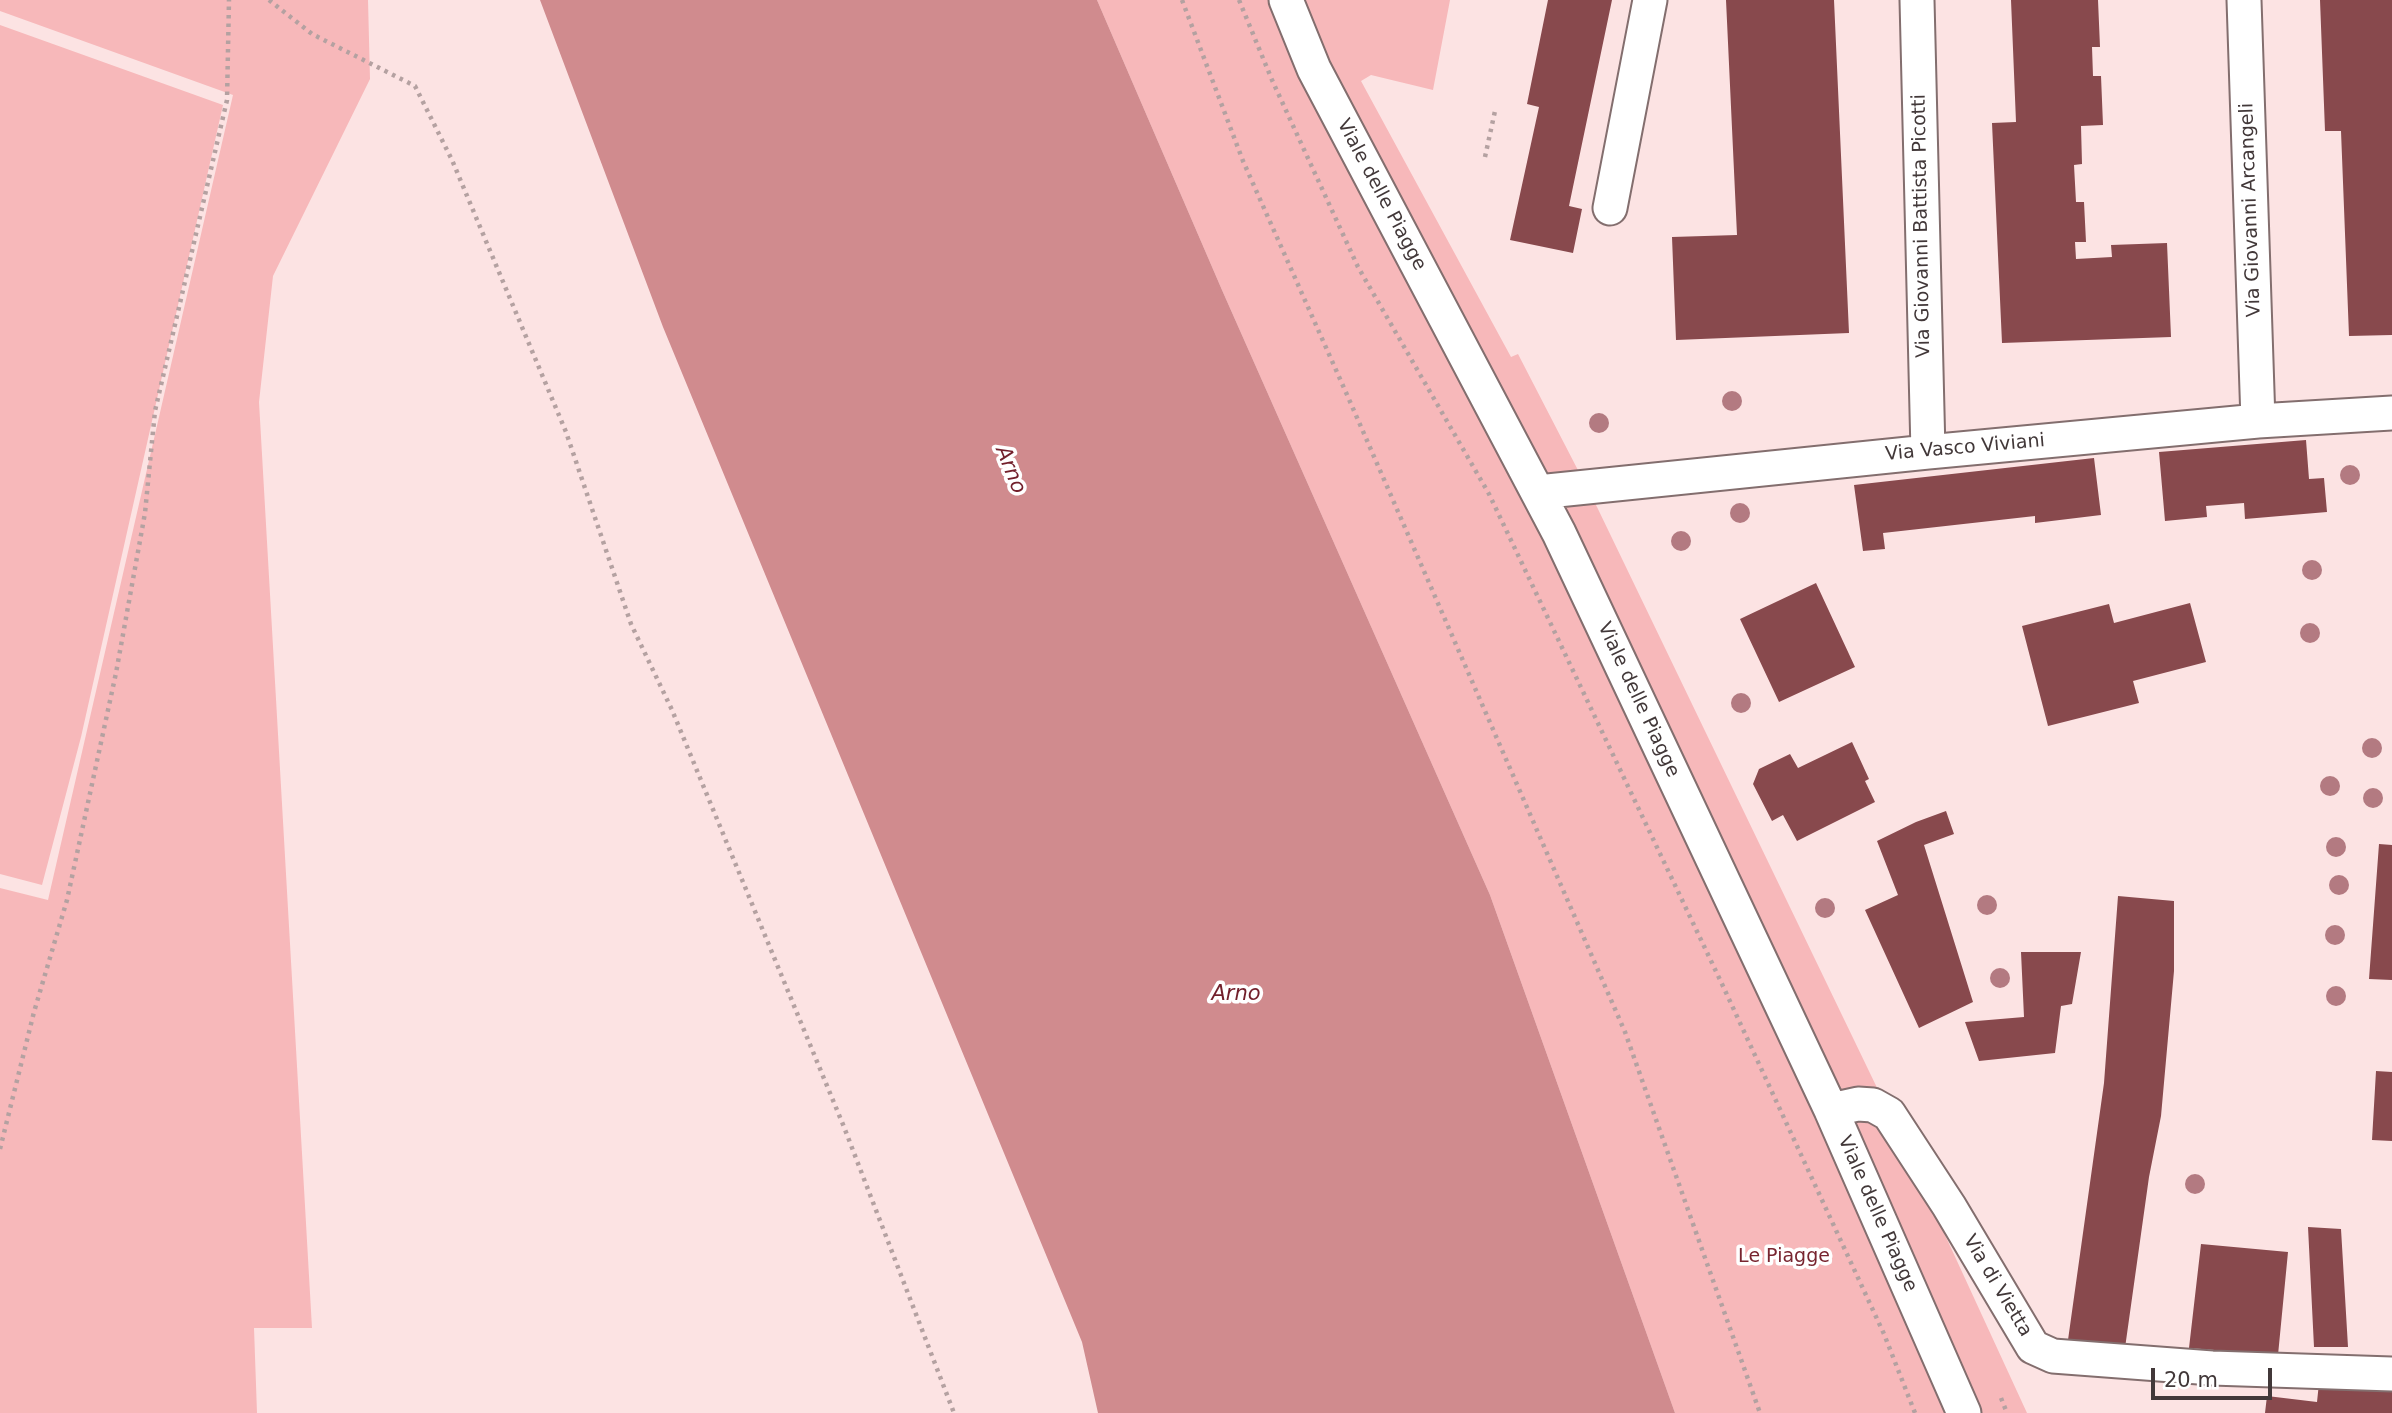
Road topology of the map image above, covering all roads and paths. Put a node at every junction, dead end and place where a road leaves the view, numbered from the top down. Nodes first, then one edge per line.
1 (229, 0) edge
2 (269, 0) edge
3 (1182, 0) edge
4 (1239, 0) edge
5 (1286, 0) edge
6 (1650, 0) edge
7 (1917, 0) edge
8 (2244, 0) edge
9 (1494, 111) dead end
10 (1485, 157) dead end
11 (1610, 208) dead end
12 (2392, 413) edge
13 (2258, 421) junction
14 (1928, 452) junction
15 (1538, 492) junction
16 (1831, 1110) junction
17 (0, 1149) edge
18 (2392, 1374) edge
19 (954, 1413) edge
20 (1760, 1413) edge
21 (1915, 1413) edge
22 (1964, 1413) edge

1 - 17 path
2 - 19 path
3 - 20 path
4 - 21 path
5 - 15 street, Viale delle Piagge
6 - 11 street
7 - 14 street, Via Giovanni Battista Picotti
8 - 13 street, Via Giovanni Arcangeli
9 - 10 path
12 - 13 street, Via Vasco Viviani
13 - 14 street, Via Vasco Viviani
14 - 15 street, Via Vasco Viviani
15 - 16 street, Viale delle Piagge
16 - 18 street, Via di Vietta
16 - 22 street, Viale delle Piagge

